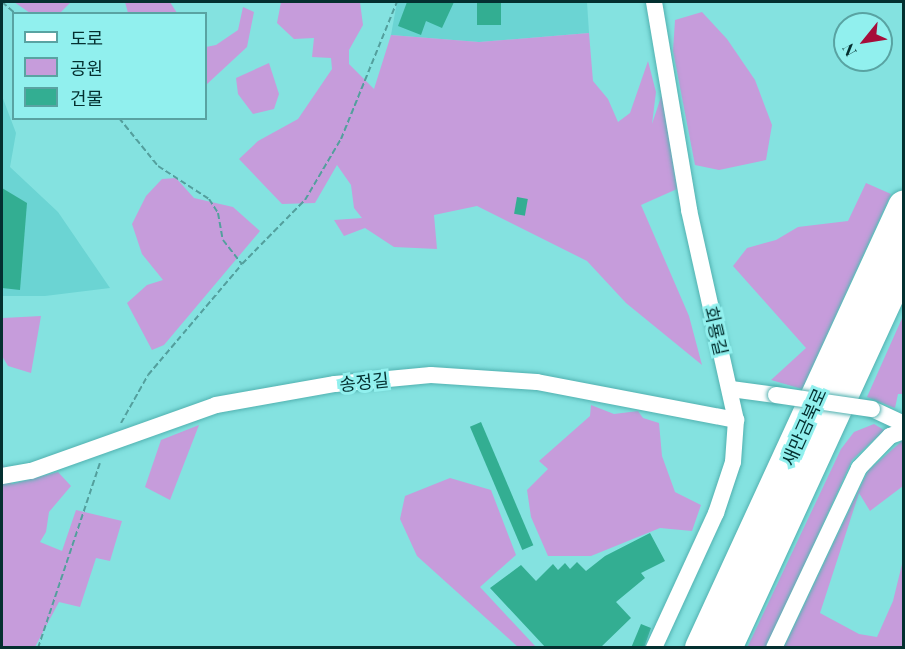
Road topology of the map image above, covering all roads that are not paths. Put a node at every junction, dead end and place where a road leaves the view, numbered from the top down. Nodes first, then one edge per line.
1 (654, 2) edge
2 (903, 206) edge
3 (903, 261) edge
4 (731, 389) junction
5 (736, 420) junction
6 (903, 424) edge
7 (903, 430) edge
8 (2, 476) edge
9 (654, 648) edge
10 (701, 648) edge
11 (726, 648) edge
12 (774, 648) edge

1 - 4 street, 회룡길
2 - 10 highway, 새만금북로
3 - 11 highway, 새만금북로
4 - 5 street, 회룡길
4 - 6 street, bridge
5 - 8 street, 송정길
5 - 9 street, 회룡길
7 - 12 street

